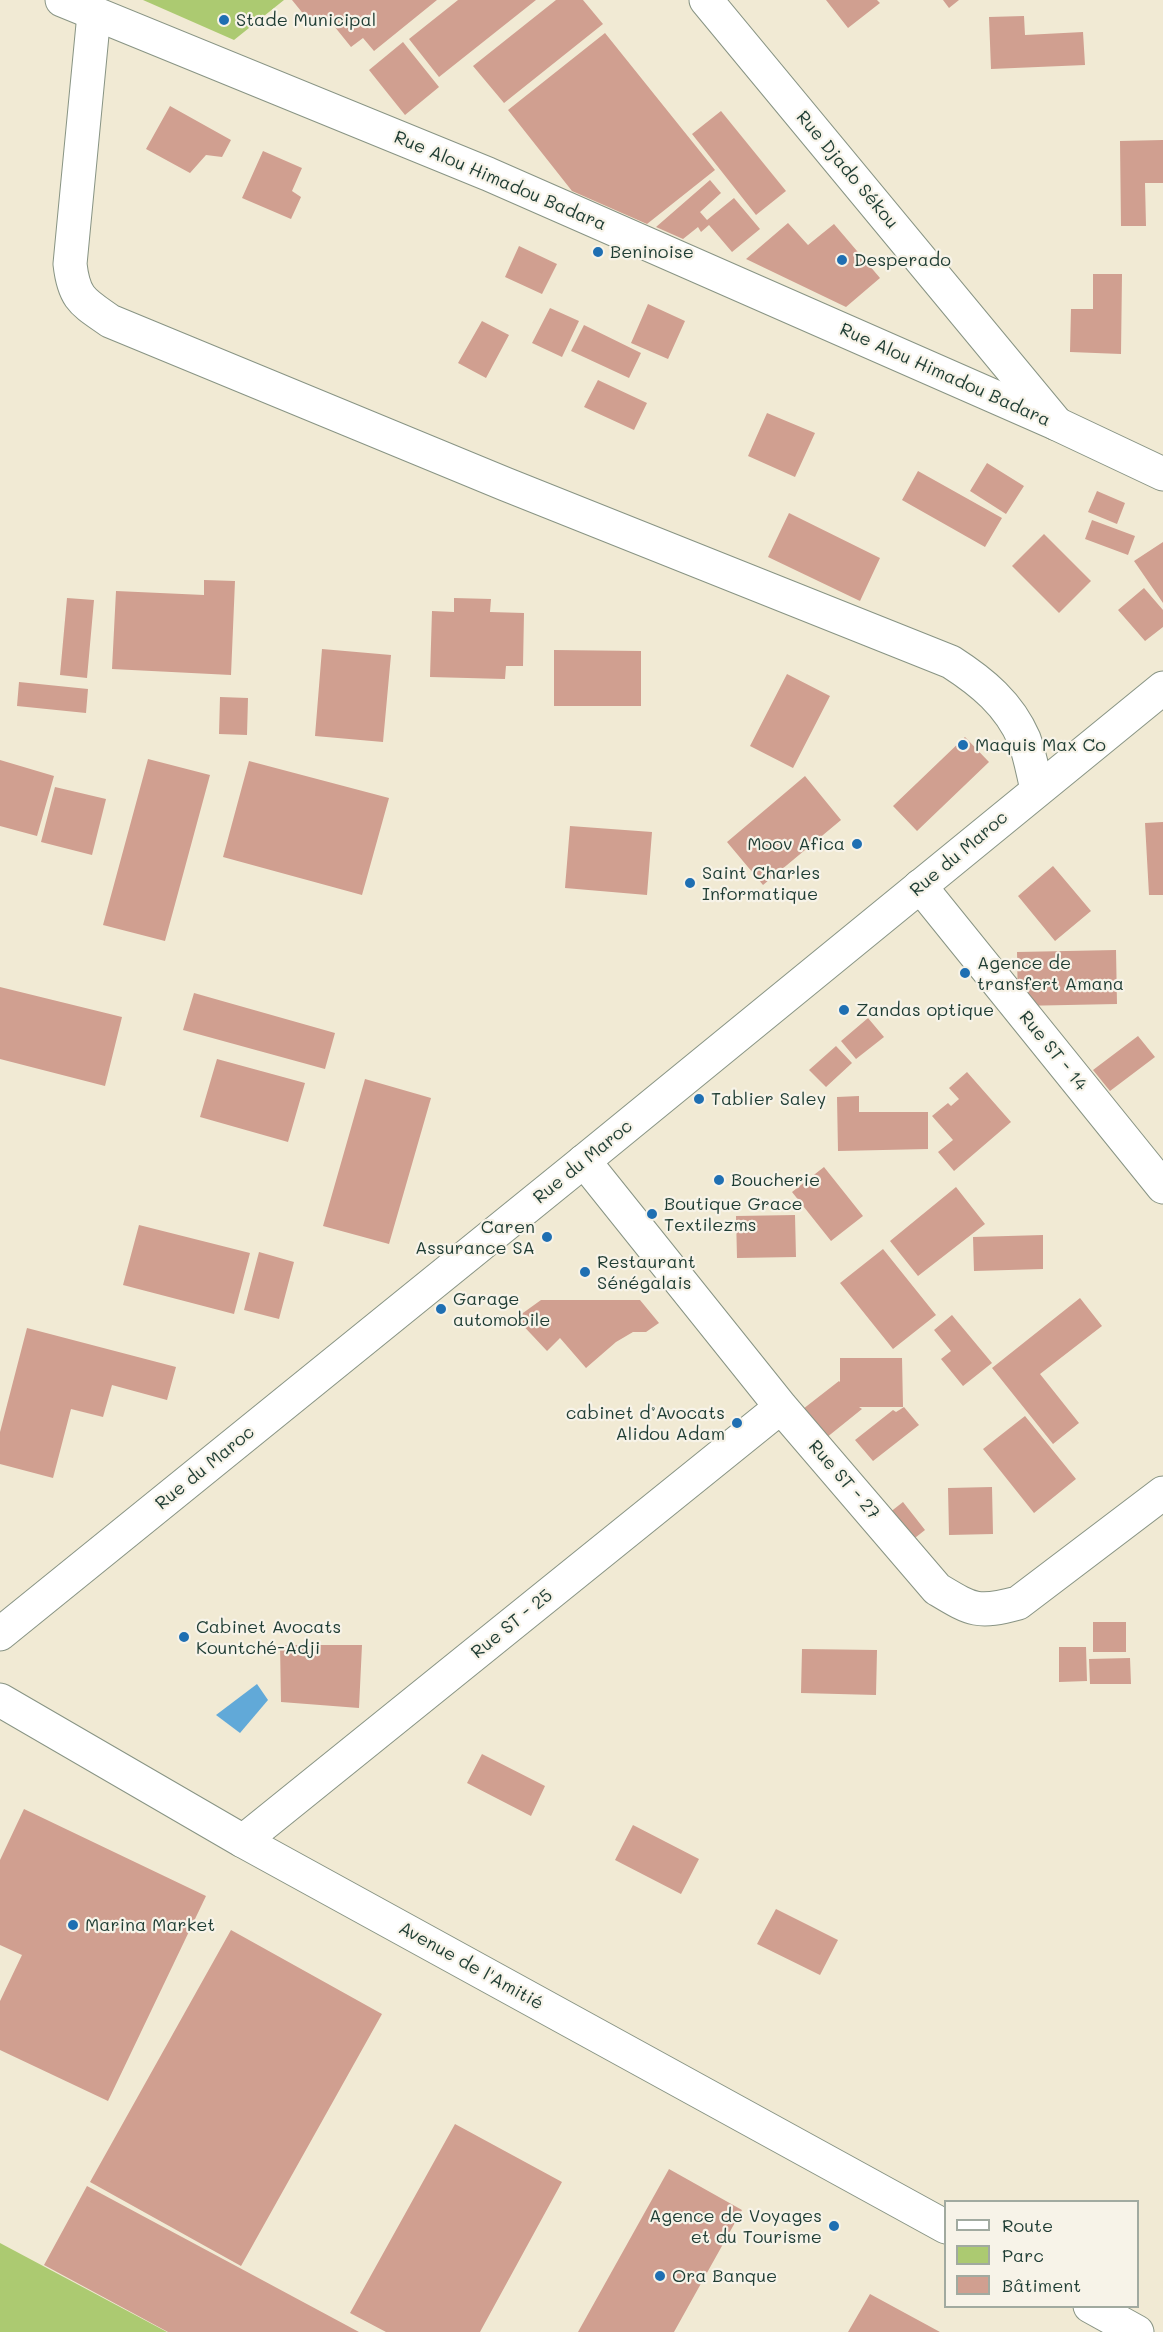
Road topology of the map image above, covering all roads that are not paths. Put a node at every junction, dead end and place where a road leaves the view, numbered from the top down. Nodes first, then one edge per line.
1 (63, 0) edge
2 (706, 0) edge
3 (94, 14) junction
4 (1057, 424) junction
5 (1163, 474) edge
6 (1163, 688) edge
7 (1037, 789) junction
8 (920, 886) junction
9 (584, 1161) junction
10 (1163, 1187) edge
11 (781, 1407) junction
12 (1163, 1493) edge
13 (0, 1634) edge
14 (0, 1700) edge
15 (243, 1841) junction
16 (944, 2226) edge
17 (1092, 2308) edge
18 (1137, 2332) edge

1 - 3 street, Rue Alou Himadou Badara
2 - 4 street, Rue Djado Sékou
3 - 4 street, Rue Alou Himadou Badara
3 - 7 street
4 - 5 street, Rue Alou Himadou Badara
6 - 7 street, Rue du Maroc
7 - 8 street, Rue du Maroc
8 - 9 street, Rue du Maroc
8 - 10 street, Rue ST - 14
9 - 11 street, Rue ST - 27
9 - 13 street, Rue du Maroc
11 - 12 street, Rue ST - 27
11 - 15 street, Rue ST - 25
14 - 15 street, Avenue de l'Amitié
15 - 16 street, Avenue de l'Amitié
17 - 18 street

